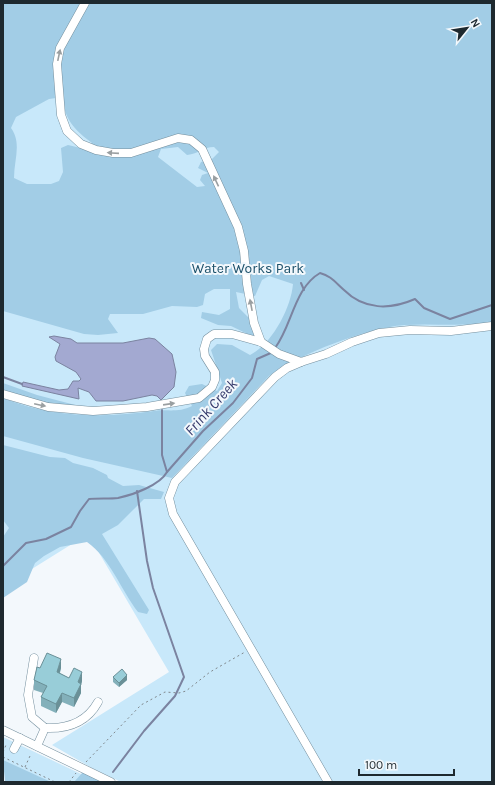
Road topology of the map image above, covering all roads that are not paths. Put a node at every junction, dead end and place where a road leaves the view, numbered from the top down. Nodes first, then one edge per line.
1 (85, 3) edge
2 (492, 326) edge
3 (261, 342) junction
4 (301, 362) junction
5 (3, 394) edge
6 (34, 658) dead end
7 (98, 702) dead end
8 (45, 728) junction
9 (3, 730) edge
10 (20, 738) junction
11 (37, 746) junction
12 (14, 749) dead end
13 (111, 782) edge
14 (328, 782) edge

3 -> 1 street
2 - 4 street
3 - 4 street
5 -> 3 street
4 - 14 street
6 - 8 street
7 - 8 street
8 - 11 street
9 - 10 street
10 - 11 street
10 - 12 street
11 - 13 street

